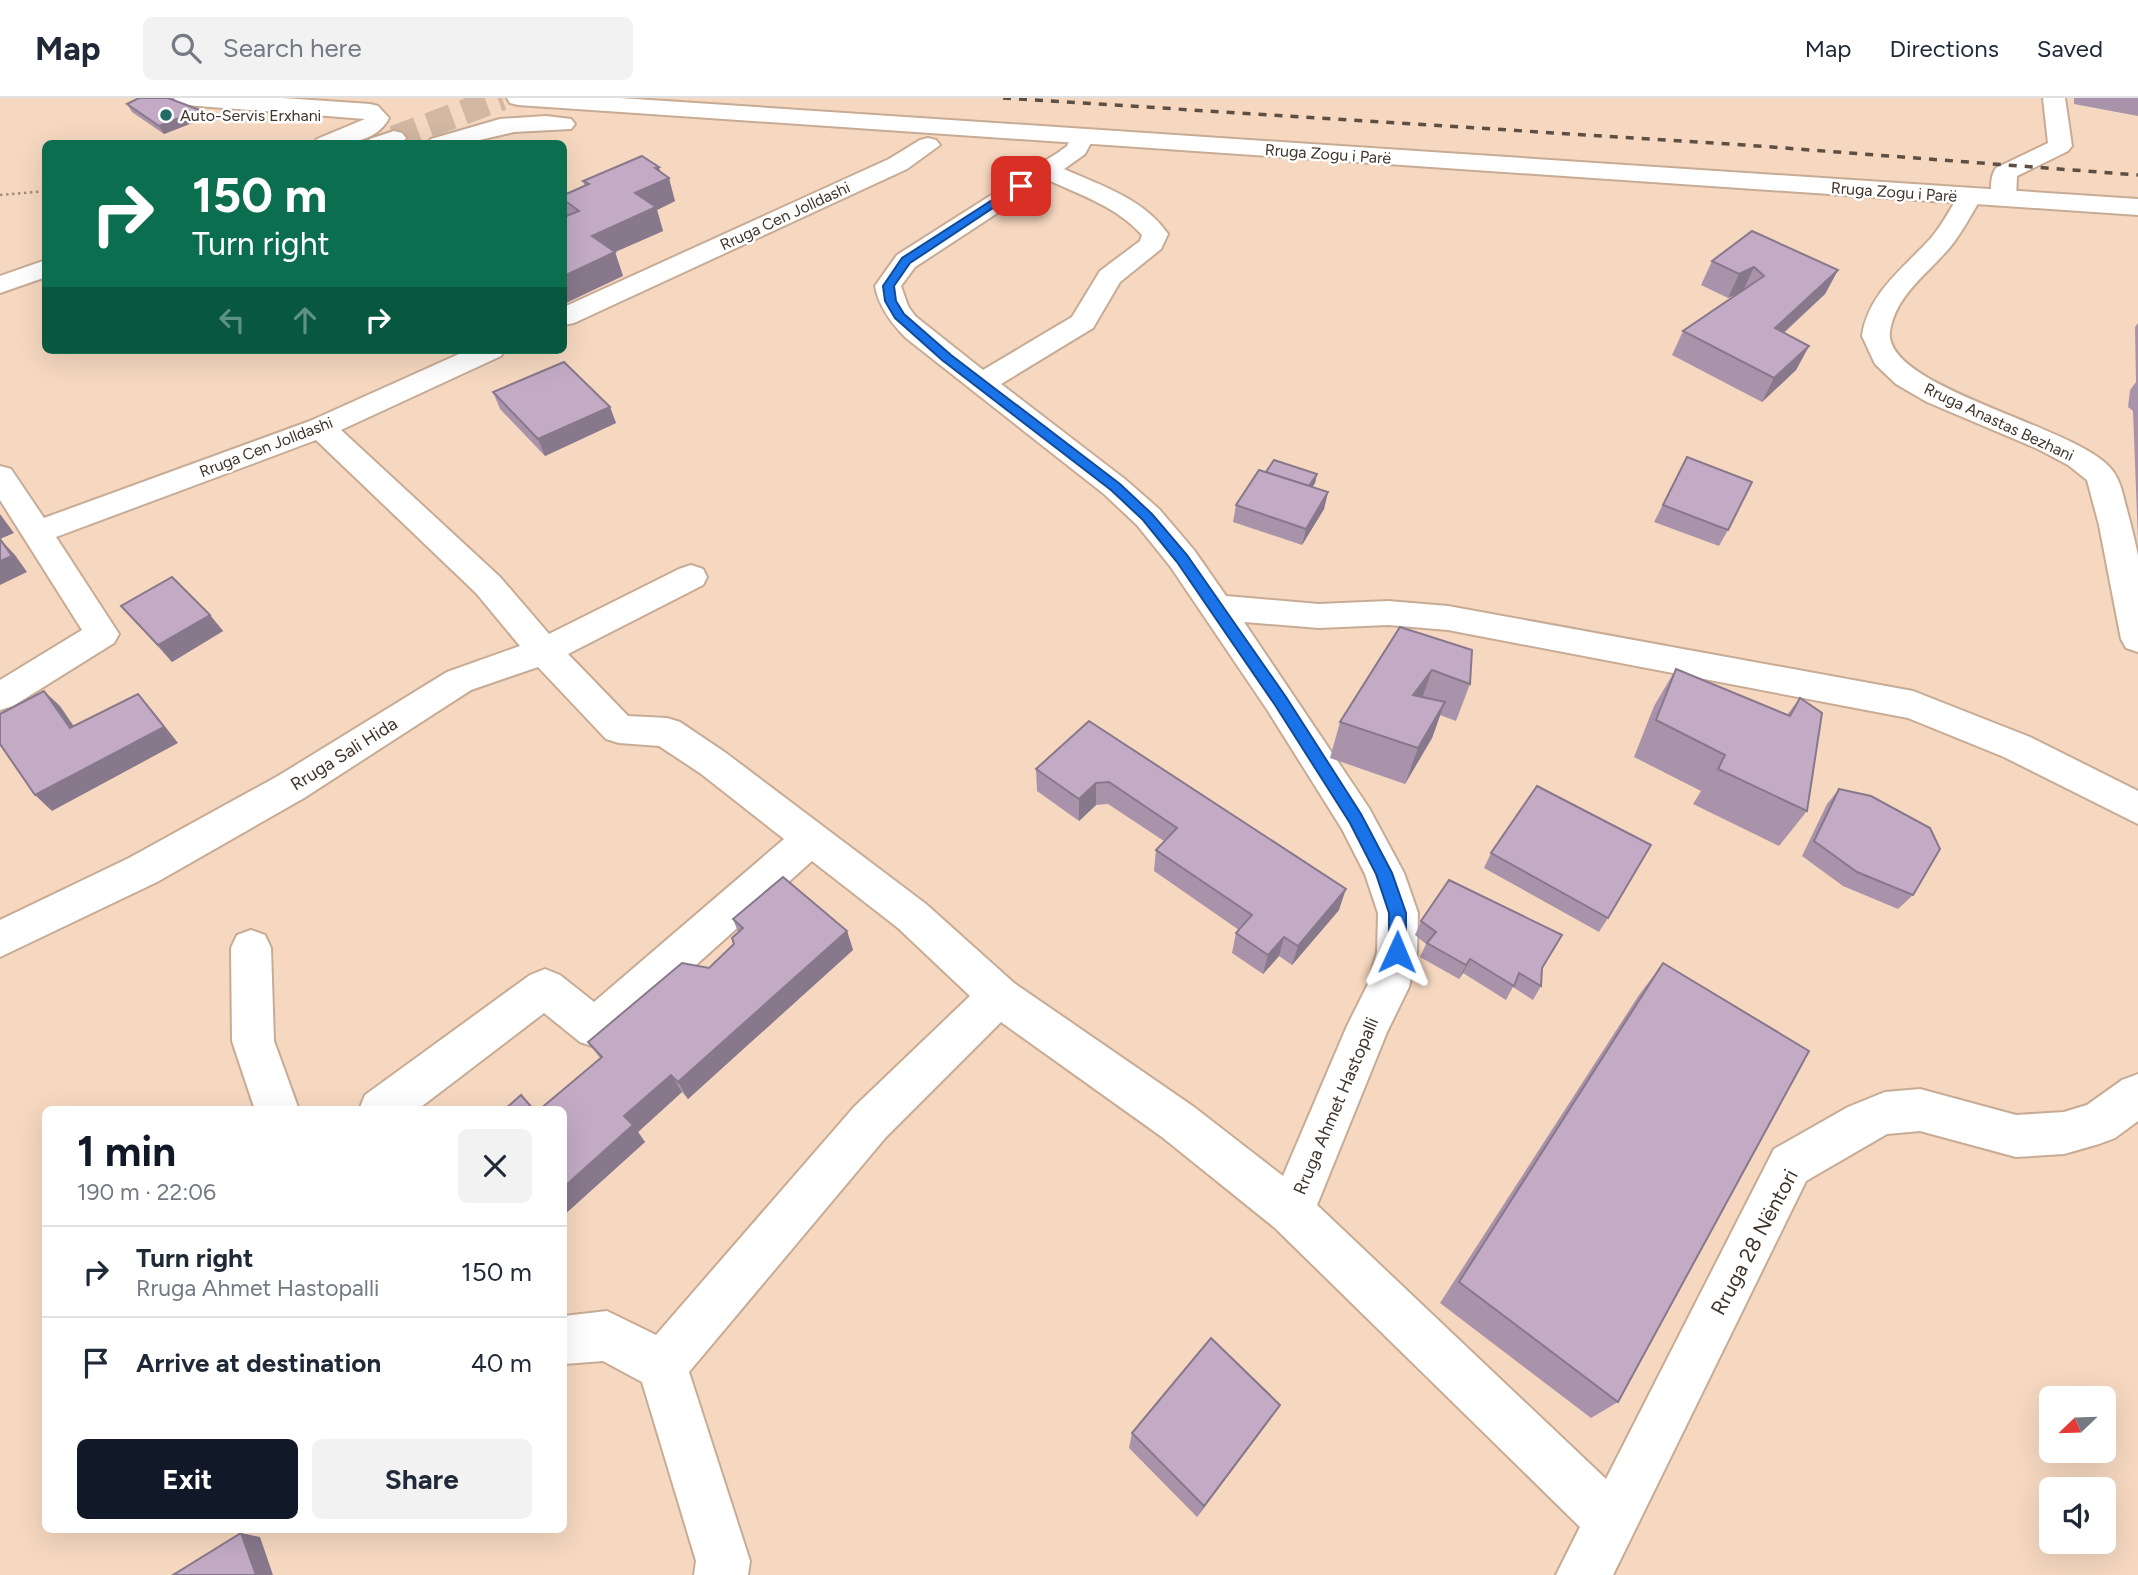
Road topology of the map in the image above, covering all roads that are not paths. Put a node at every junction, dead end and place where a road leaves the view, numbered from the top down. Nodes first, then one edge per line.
1 (185, 98) edge
2 (518, 98) edge
3 (2054, 98) edge
4 (1024, 133) junction
5 (1083, 137) junction
6 (336, 140) edge
7 (451, 140) edge
8 (928, 145) junction
9 (1046, 170) junction
10 (1969, 197) junction
11 (2004, 198) junction
12 (2138, 207) edge
13 (42, 269) edge
14 (4, 279) edge
15 (567, 316) edge
16 (482, 354) edge
17 (981, 384) junction
18 (321, 428) junction
19 (1, 479) edge
20 (36, 533) junction
21 (691, 578) dead end
22 (1216, 607) junction
23 (2138, 639) edge
24 (544, 651) junction
25 (0, 697) edge
26 (2138, 809) edge
27 (811, 839) junction
28 (0, 939) edge
29 (251, 948) dead end
30 (999, 996) junction
31 (2138, 1095) edge
32 (276, 1106) edge
33 (387, 1106) edge
34 (1291, 1212) junction
35 (567, 1340) edge
36 (662, 1366) junction
37 (1613, 1522) junction
38 (722, 1575) edge
39 (1583, 1575) edge

1 - 6 street
2 - 4 street, Rruga Zogu i Parë
3 - 11 street
4 - 5 street, Rruga Zogu i Parë
4 - 8 street
5 - 9 street, Rruga Ahmet Hastopalli
5 - 10 street, Rruga Zogu i Parë
7 - 8 street
8 - 15 street, Rruga Cen Jolldashi
9 - 17 street, Rruga Ahmet Hastopalli
9 - 17 street
10 - 11 street, Rruga Zogu i Parë
10 - 23 street, Rruga Anastas Bezhani
11 - 12 street, Rruga Zogu i Parë
13 - 14 street
16 - 18 street, Rruga Cen Jolldashi
17 - 22 street, Rruga Ahmet Hastopalli
18 - 20 street, Rruga Cen Jolldashi
18 - 24 street
19 - 20 street
20 - 25 street
21 - 24 street, Rruga Sali Hida
22 - 26 street
22 - 34 street, Rruga Ahmet Hastopalli
24 - 27 street
24 - 28 street, Rruga Sali Hida
27 - 30 street
27 - 33 street
29 - 32 street
30 - 34 street
30 - 36 street
31 - 37 street, Rruga 28 Nëntori
34 - 37 street, Rruga Ahmet Hastopalli
35 - 36 street
36 - 38 street
37 - 39 street, Rruga 28 Nëntori

